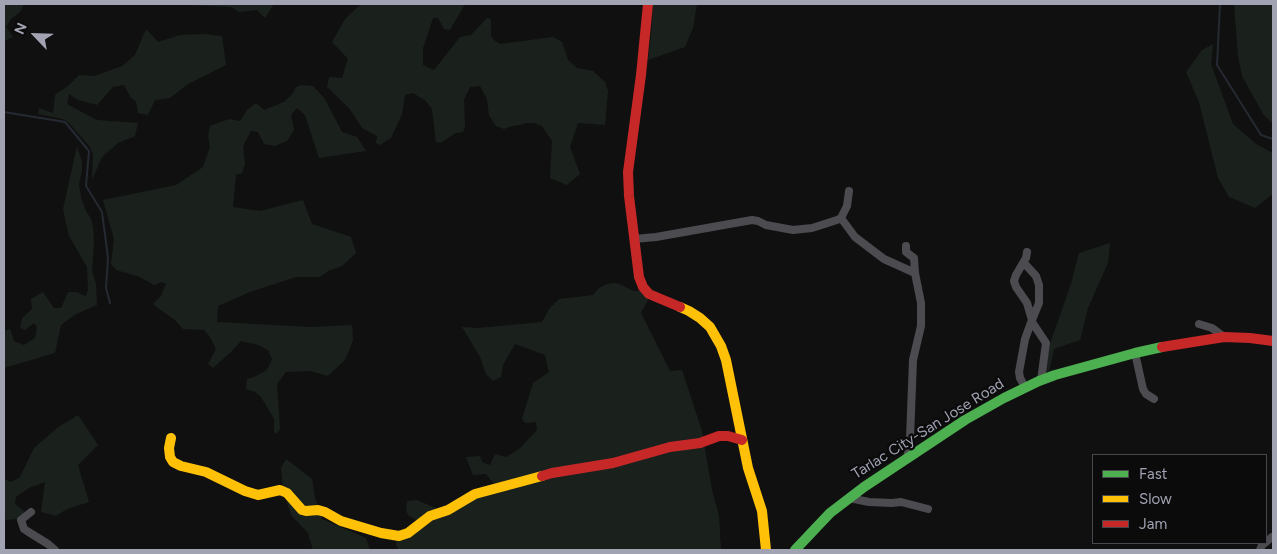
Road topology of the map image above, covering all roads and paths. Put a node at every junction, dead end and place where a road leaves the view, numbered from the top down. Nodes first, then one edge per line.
1 (648, 4) edge
2 (849, 191) dead end
3 (841, 218) junction
4 (634, 239) junction
5 (906, 246) dead end
6 (1027, 252) dead end
7 (1024, 263) junction
8 (915, 274) junction
9 (1032, 321) junction
10 (1199, 324) dead end
11 (1224, 337) junction
12 (1273, 341) edge
13 (1135, 353) junction
14 (1041, 380) junction
15 (1025, 387) junction
16 (1154, 399) dead end
17 (171, 438) dead end
18 (742, 440) junction
19 (907, 459) junction
20 (849, 498) junction
21 (928, 509) dead end
22 (31, 512) dead end
23 (55, 550) edge
24 (766, 550) edge
25 (795, 550) edge

1 - 4 street
2 - 3 street
3 - 4 street
3 - 8 street
4 - 18 street
5 - 8 street
6 - 7 street
7 - 9 street
7 - 9 street
8 - 19 street
9 - 14 street
9 - 15 street
10 - 11 street
11 - 12 street, Tarlac City-San Jose Road
11 - 13 street, Tarlac City-San Jose Road
13 - 14 street, Tarlac City-San Jose Road
13 - 16 street
14 - 15 street, Tarlac City-San Jose Road
15 - 19 street, Tarlac City-San Jose Road
17 - 18 street
18 - 24 street
19 - 20 street, Tarlac City-San Jose Road
20 - 21 street
20 - 25 street, Tarlac City-San Jose Road
22 - 23 street

